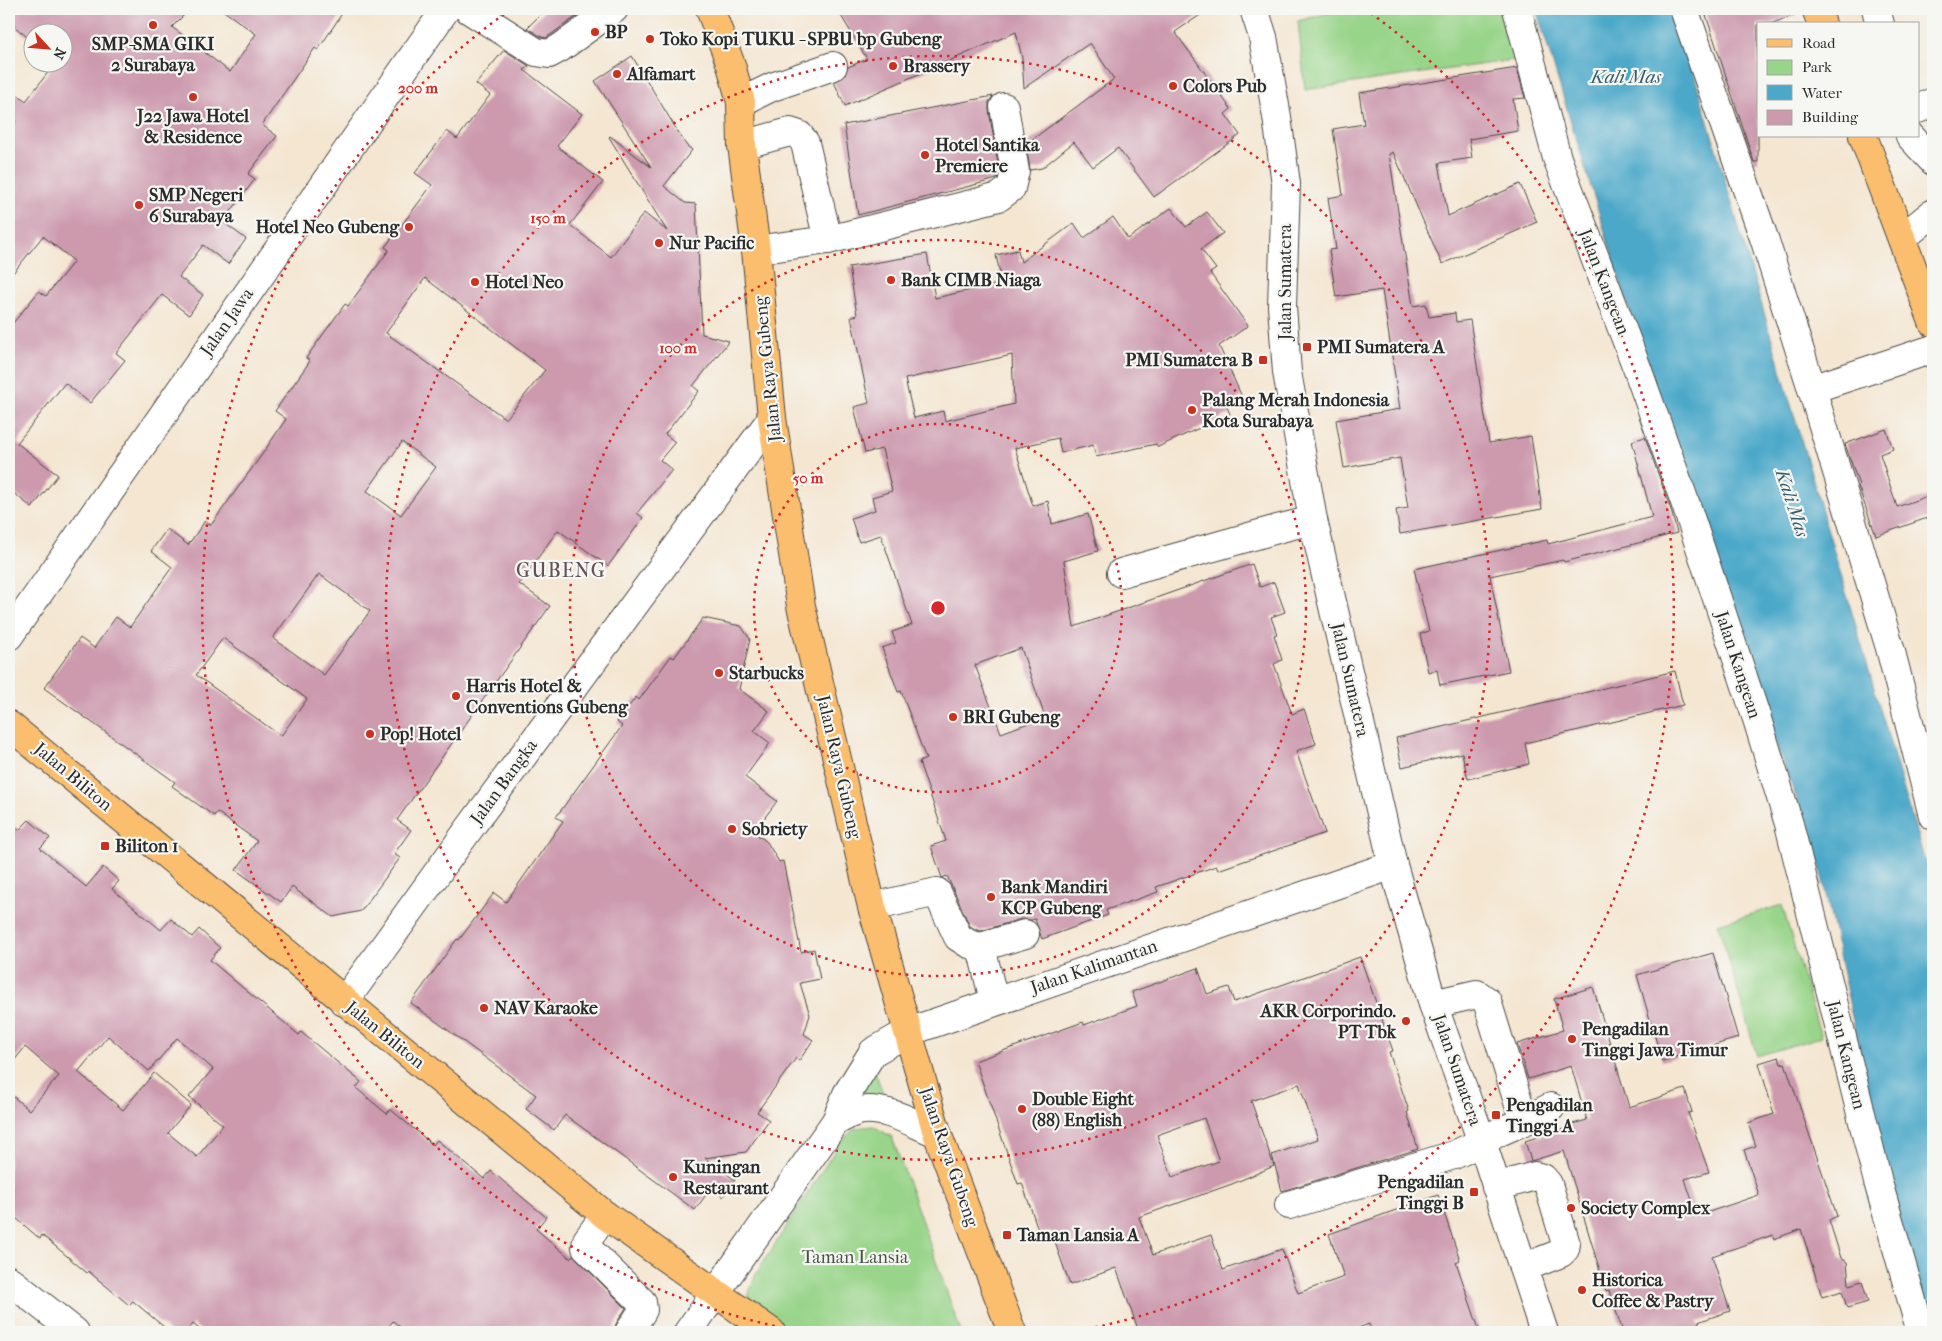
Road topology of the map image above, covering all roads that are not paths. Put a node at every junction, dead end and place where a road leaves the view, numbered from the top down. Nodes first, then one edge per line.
1 (446, 9) edge
2 (468, 9) edge
3 (614, 9) edge
4 (710, 9) edge
5 (1254, 9) edge
6 (1518, 9) edge
7 (1684, 9) edge
8 (1816, 9) edge
9 (1876, 9) edge
10 (1821, 22) edge
11 (1879, 22) edge
12 (833, 66) dead end
13 (740, 102) junction
14 (1933, 102) edge
15 (1004, 107) dead end
16 (1920, 108) edge
17 (1864, 138) edge
18 (1912, 138) edge
19 (742, 145) junction
20 (1933, 161) edge
21 (1933, 213) edge
22 (1902, 238) junction
23 (828, 240) junction
24 (756, 250) junction
25 (1933, 322) edge
26 (1933, 349) edge
27 (1812, 389) junction
28 (772, 418) junction
29 (1313, 520) junction
30 (1121, 573) dead end
31 (9, 636) edge
32 (9, 725) edge
33 (1933, 816) edge
34 (1393, 865) junction
35 (872, 907) junction
36 (1025, 934) dead end
37 (981, 947) junction
38 (994, 1001) junction
39 (344, 1002) junction
40 (1433, 1004) junction
41 (908, 1032) junction
42 (1551, 1106) dead end
43 (836, 1121) junction
44 (1524, 1121) junction
45 (937, 1133) junction
46 (1482, 1142) junction
47 (1496, 1187) junction
48 (1289, 1205) dead end
49 (604, 1215) junction
50 (1523, 1268) junction
51 (9, 1280) edge
52 (714, 1293) junction
53 (637, 1330) edge
54 (75, 1332) edge
55 (688, 1332) edge
56 (771, 1332) edge
57 (1012, 1332) edge
58 (1544, 1332) edge
59 (1921, 1332) edge

1 - 31 street, Jalan Jawa
2 - 3 street
4 - 13 main road, Jalan Raya Gubeng
5 - 29 street, Jalan Sumatera
6 - 59 street, Jalan Kangean
7 - 27 street
8 - 10 main road
9 - 11 street
12 - 13 street
13 - 19 main road, Jalan Raya Gubeng
14 - 16 street
15 - 23 street
17 - 22 main road
18 - 20 street
19 - 23 street
19 - 24 main road, Jalan Raya Gubeng
21 - 22 street
22 - 25 main road
23 - 24 street
24 - 28 main road, Jalan Raya Gubeng
26 - 27 street
27 - 33 street
28 - 35 main road, Jalan Raya Gubeng
28 - 39 street, Jalan Bangka
29 - 30 street
29 - 34 street, Jalan Sumatera
32 - 39 main road, Jalan Biliton
34 - 38 street, Jalan Kalimantan
34 - 40 street, Jalan Sumatera
35 - 37 street
35 - 41 main road, Jalan Raya Gubeng
36 - 37 street
37 - 38 street
38 - 41 street, Jalan Kalimantan
39 - 49 main road, Jalan Biliton
40 - 44 street
40 - 46 street, Jalan Sumatera
41 - 43 street, Jalan Kalimantan
41 - 45 main road, Jalan Raya Gubeng
42 - 44 street
43 - 45 street
43 - 52 street, Jalan Kalimantan
44 - 46 street
45 - 57 main road, Jalan Raya Gubeng
46 - 47 street, Jalan Sumatera
46 - 48 street
47 - 50 street, Jalan Sumatera
47 - 50 street
49 - 52 main road, Jalan Biliton
49 - 53 street
50 - 58 street, Jalan Sumatera
51 - 54 street
52 - 55 street, Jalan Kalimantan
52 - 56 main road, Jalan Biliton

